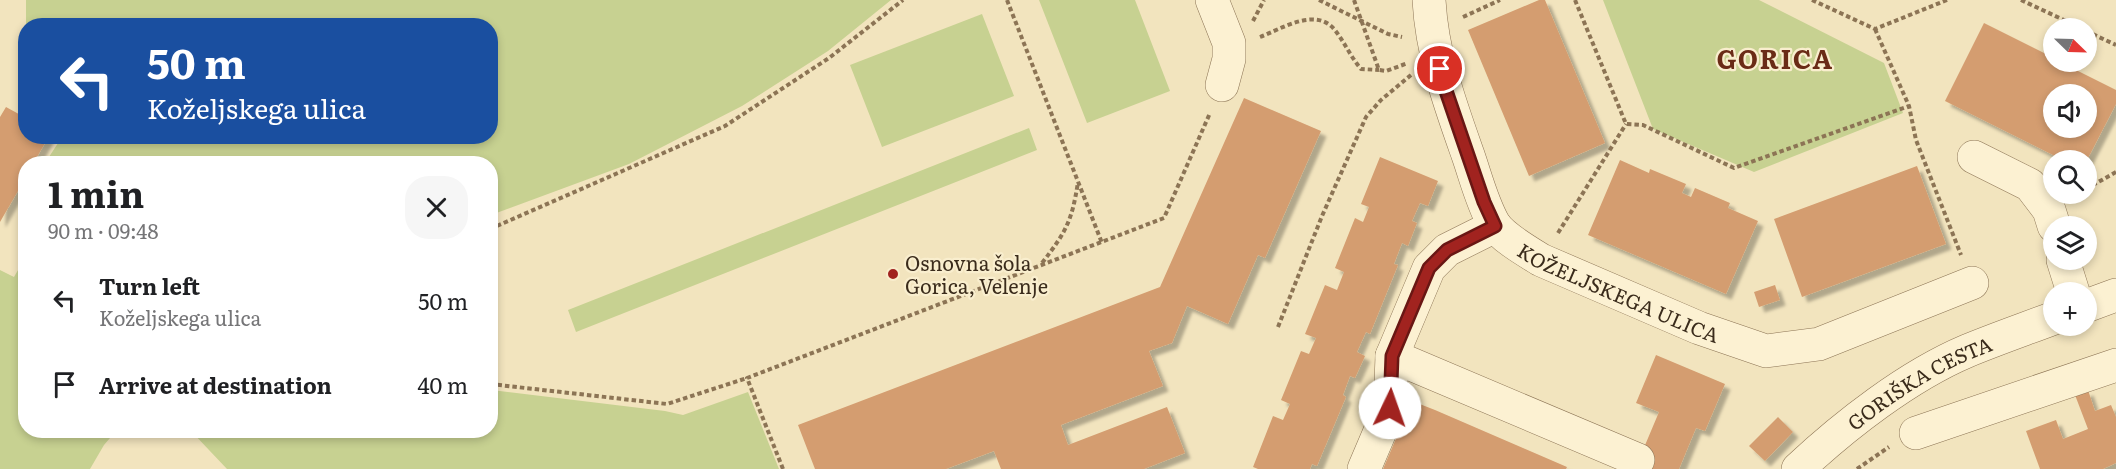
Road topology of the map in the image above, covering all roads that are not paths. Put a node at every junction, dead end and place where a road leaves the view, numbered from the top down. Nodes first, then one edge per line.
1 (1212, 0) edge
2 (1429, 34) edge
3 (1222, 85) road end
4 (1974, 157) dead end
5 (2051, 216) edge
6 (1495, 226) junction
7 (1972, 283) road end
8 (2116, 295) edge
9 (2097, 302) edge
10 (2043, 322) edge
11 (1392, 356) junction
12 (2116, 365) edge
13 (1916, 433) road end
14 (1638, 460) dead end
15 (1364, 469) edge
16 (1798, 469) edge

1 - 3 street
2 - 6 street, KOŽELJSKEGA ULICA
4 - 5 street
6 - 7 street, KOŽELJSKEGA ULICA
6 - 11 street
8 - 9 street
10 - 16 street, GORIŠKA CESTA
11 - 14 street
11 - 15 street
12 - 13 street

